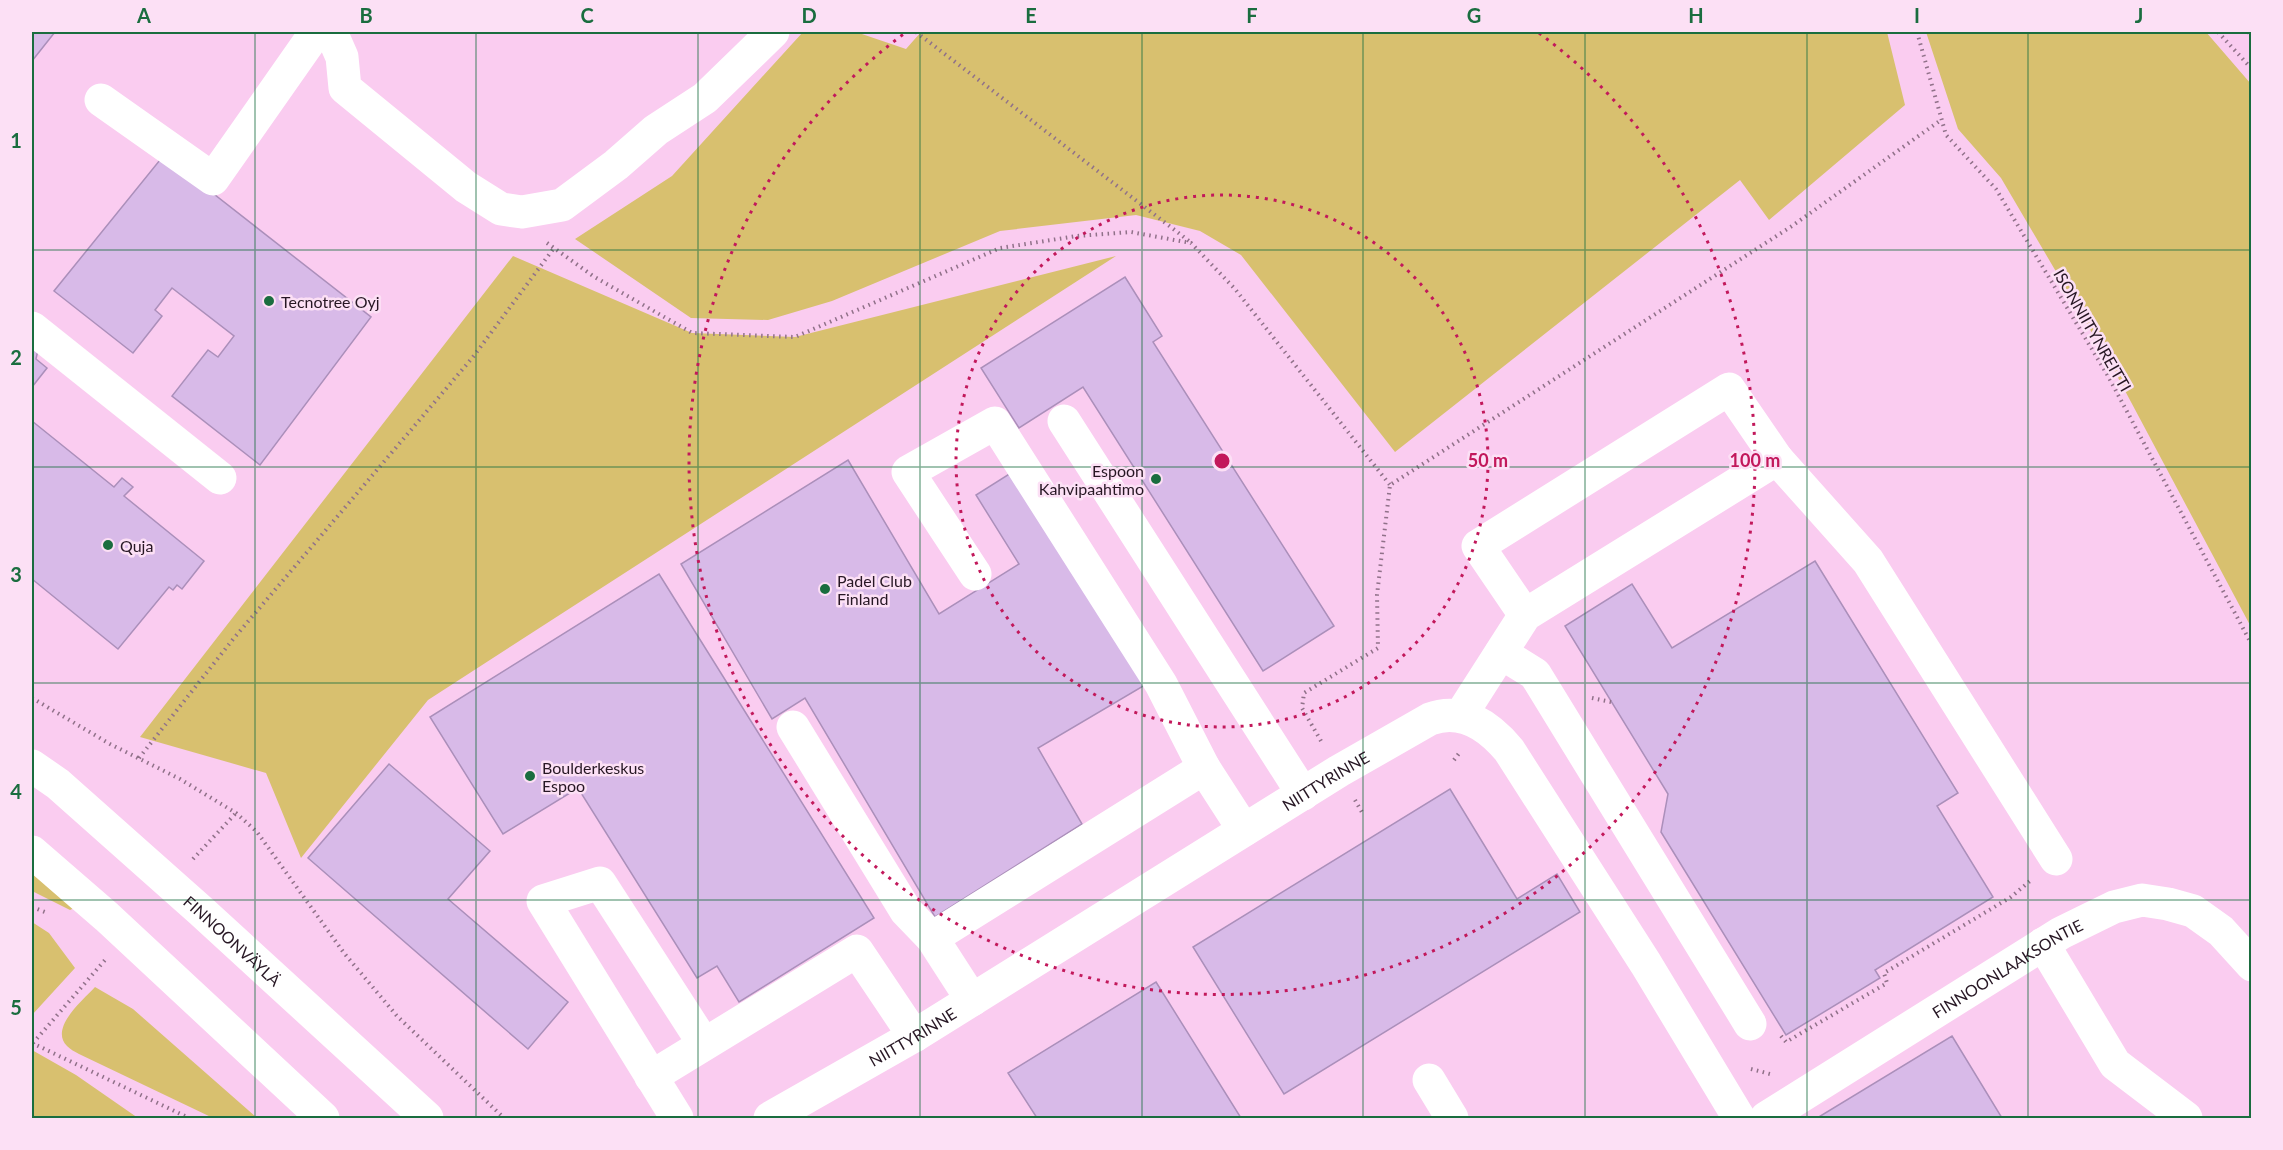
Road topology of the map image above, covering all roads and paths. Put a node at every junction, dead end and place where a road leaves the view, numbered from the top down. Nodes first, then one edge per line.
1 (316, 32) edge
2 (331, 32) edge
3 (773, 32) edge
4 (916, 32) edge
5 (1917, 32) edge
6 (2218, 32) edge
7 (2248, 32) edge
8 (2252, 35) edge
9 (2252, 69) edge
10 (101, 100) dead end
11 (1941, 120) junction
12 (1191, 243) junction
13 (32, 328) edge
14 (1064, 421) dead end
15 (1777, 459) junction
16 (220, 478) dead end
17 (1390, 485) junction
18 (975, 574) dead end
19 (1525, 615) junction
20 (2252, 645) edge
21 (1501, 653) junction
22 (32, 698) edge
23 (1461, 716) junction
24 (793, 727) dead end
25 (139, 758) junction
26 (32, 766) edge
27 (1204, 768) junction
28 (1339, 771) junction
29 (1303, 794) junction
30 (1363, 814) dead end
31 (1244, 830) junction
32 (32, 852) edge
33 (2056, 859) joint
34 (932, 938) junction
35 (2043, 944) junction
36 (2252, 965) edge
37 (972, 1000) junction
38 (1750, 1024) joint
39 (914, 1036) junction
40 (32, 1042) edge
41 (704, 1044) junction
42 (651, 1077) junction
43 (1429, 1080) dead end
44 (189, 1119) edge
45 (323, 1119) edge
46 (427, 1119) edge
47 (504, 1119) edge
48 (677, 1119) edge
49 (770, 1119) edge
50 (1452, 1119) edge
51 (1739, 1119) edge
52 (1766, 1119) edge
53 (2186, 1119) edge

1 - 10 street
2 - 3 street
4 - 12 path
5 - 11 path, ISONNIITYNREITTI
6 - 9 path
7 - 8 path
11 - 17 path
11 - 20 path, ISONNIITYNREITTI
12 - 17 path
12 - 25 path
13 - 16 street
14 - 29 street
15 - 19 street
15 - 19 street
15 - 33 street
17 - 28 path
18 - 27 street
19 - 21 street
21 - 23 street
21 - 38 street
22 - 25 path
23 - 28 street, NIITTYRINNE
23 - 51 street, NIITTYRINNE
24 - 34 street
25 - 47 path
26 - 46 street, FINNOONVÄYLÄ
27 - 31 street
27 - 34 street
28 - 29 street, NIITTYRINNE
28 - 30 path
29 - 31 street, NIITTYRINNE
31 - 37 street, NIITTYRINNE
32 - 45 street
33 - 38 path
34 - 37 street
35 - 36 street, FINNOONLAAKSONTIE
35 - 52 street, FINNOONLAAKSONTIE
35 - 53 street
37 - 39 street, NIITTYRINNE
39 - 41 street
39 - 49 street, NIITTYRINNE
40 - 44 path
41 - 42 street
41 - 42 street
42 - 48 street
43 - 50 street

